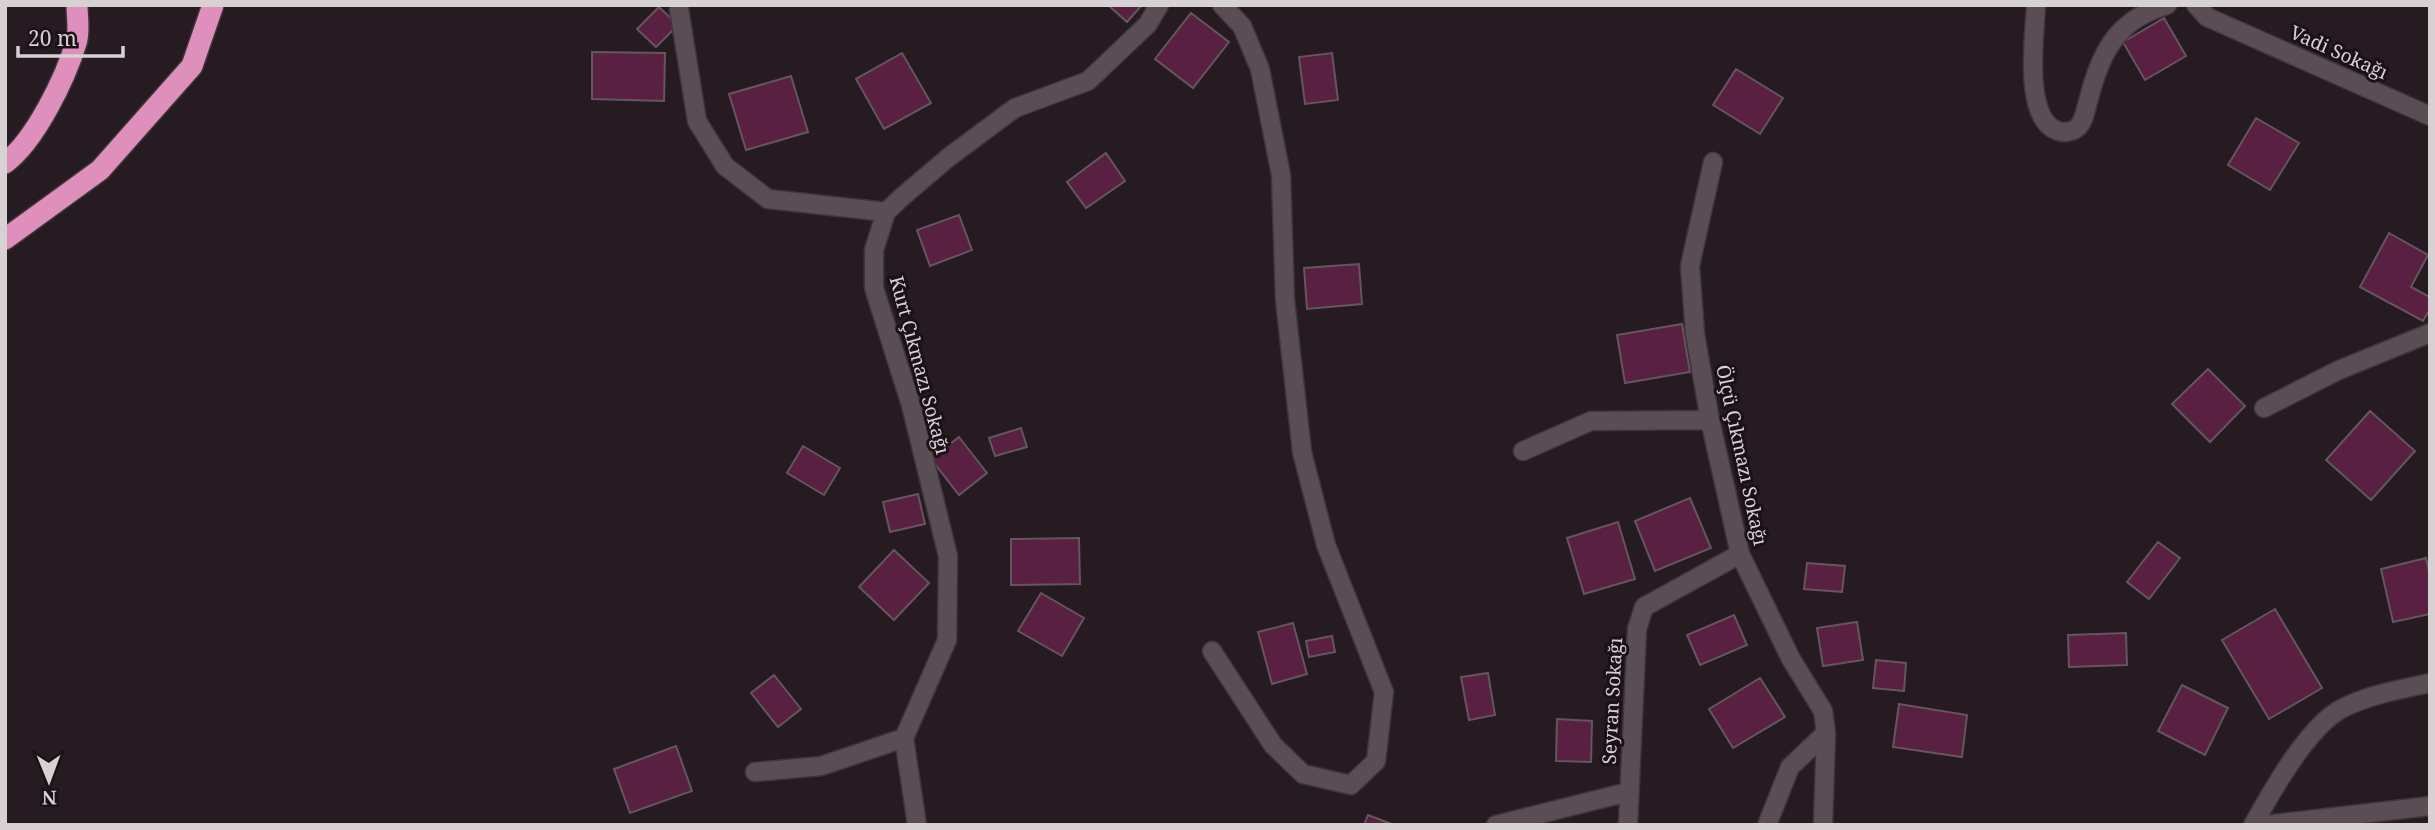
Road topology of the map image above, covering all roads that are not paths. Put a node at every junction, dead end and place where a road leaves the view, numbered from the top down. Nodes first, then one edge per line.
1 (77, 5) edge
2 (213, 5) edge
3 (1159, 5) edge
4 (1222, 5) edge
5 (2036, 5) edge
6 (2167, 5) edge
7 (2196, 5) edge
8 (680, 9) dead end
9 (2430, 116) edge
10 (9, 159) edge
11 (1713, 162) dead end
12 (886, 212) junction
13 (5, 239) edge
14 (2430, 333) edge
15 (2264, 408) dead end
16 (1710, 420) junction
17 (1523, 451) dead end
18 (1740, 554) junction
19 (1212, 651) dead end
20 (2430, 683) edge
21 (1826, 733) junction
22 (904, 738) junction
23 (755, 772) dead end
24 (1628, 792) junction
25 (2430, 806) edge
26 (917, 825) edge
27 (1496, 825) edge
28 (1628, 825) edge
29 (1767, 825) edge
30 (1823, 825) edge
31 (2253, 825) edge
32 (2265, 825) edge

1 - 10 highway
2 - 13 highway
3 - 12 street
4 - 19 street
5 - 6 street
7 - 9 street, Vadi Sokağı
8 - 12 street
11 - 16 street, Ölçü Çıkmazı Sokağı
12 - 22 street, Kurt Çıkmazı Sokağı
14 - 15 street
16 - 17 street
16 - 18 street, Ölçü Çıkmazı Sokağı
18 - 21 street, Ölçü Çıkmazı Sokağı
18 - 24 street, Seyran Sokağı
20 - 31 street
21 - 29 street
21 - 30 street, Ölçü Çıkmazı Sokağı
22 - 23 street
22 - 26 street
24 - 27 street
24 - 28 street, Seyran Sokağı
25 - 32 street

